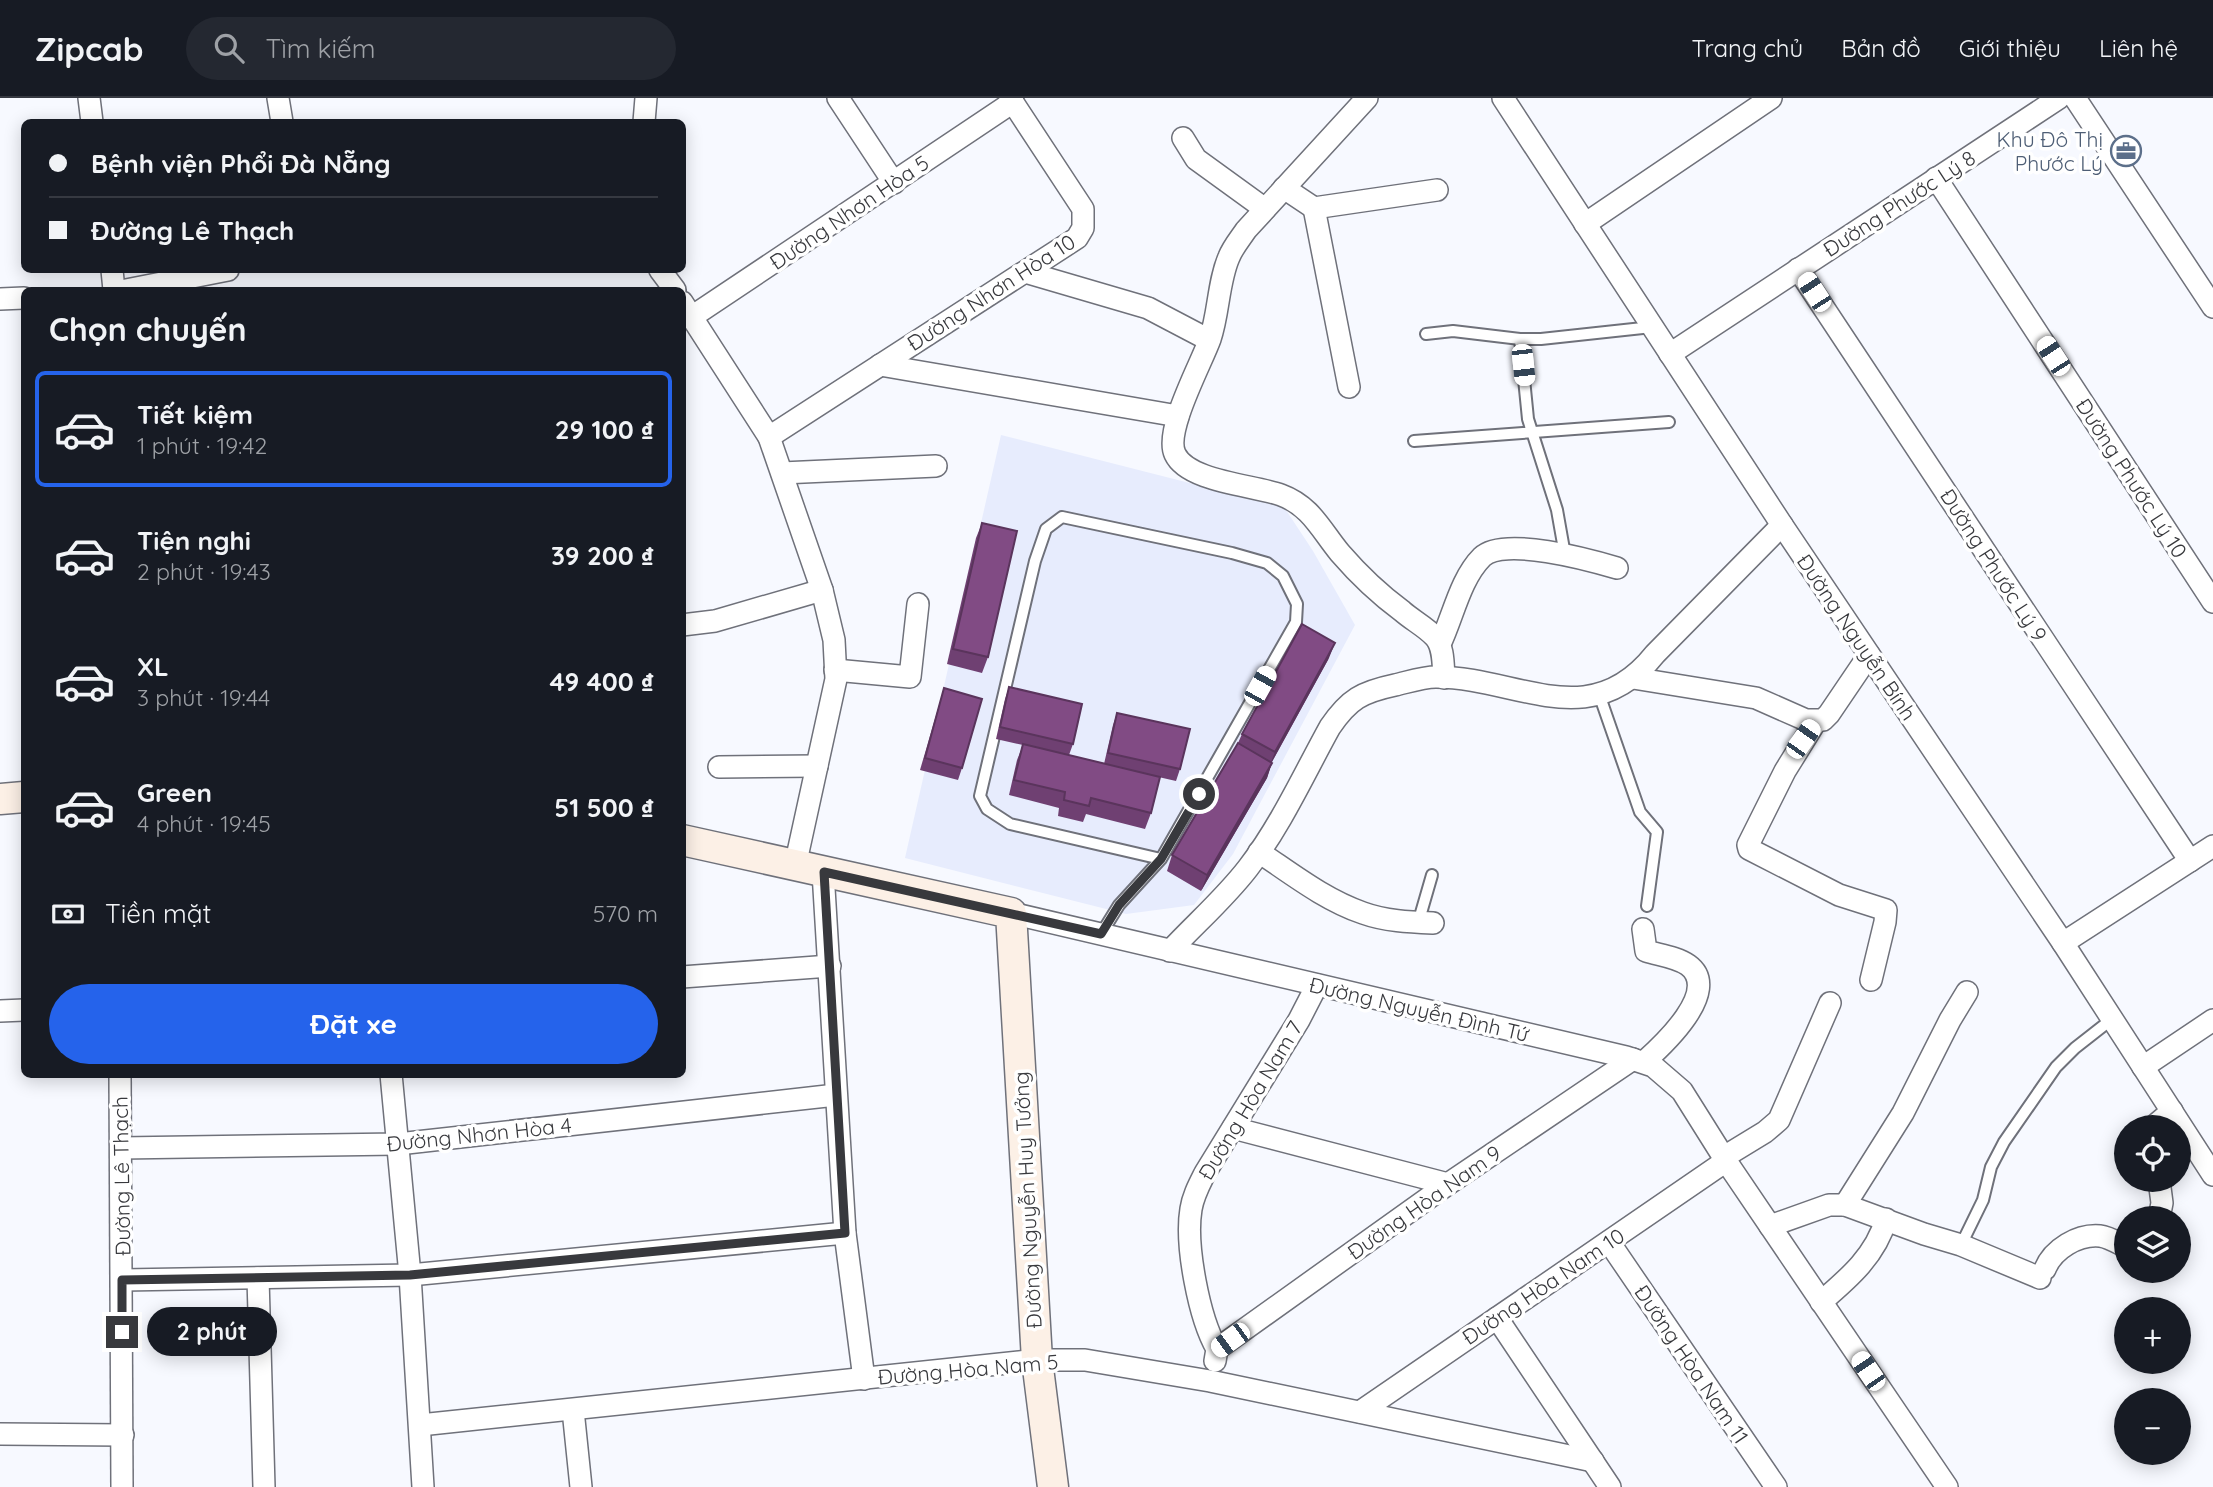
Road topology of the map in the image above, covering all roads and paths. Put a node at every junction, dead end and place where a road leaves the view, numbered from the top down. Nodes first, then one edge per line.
1 (89, 98) edge
2 (278, 98) edge
3 (646, 98) edge
4 (838, 98) edge
5 (1367, 98) edge
6 (1503, 98) edge
7 (1771, 98) edge
8 (2059, 98) edge
9 (2075, 98) edge
10 (1012, 100) edge
11 (92, 119) edge
12 (282, 119) edge
13 (644, 119) edge
14 (1184, 138) dead end
15 (1936, 178) junction
16 (894, 183) junction
17 (1284, 188) junction
18 (1437, 190) dead end
19 (1314, 208) junction
20 (1265, 209) junction
21 (1585, 224) junction
22 (1798, 269) junction
23 (1025, 272) junction
24 (213, 273) edge
25 (141, 287) edge
26 (21, 298) edge
27 (0, 299) edge
28 (2213, 307) edge
29 (686, 312) edge
30 (1652, 327) junction
31 (1426, 334) dead end
32 (1520, 339) junction
33 (1209, 340) junction
34 (1670, 354) junction
35 (880, 365) junction
36 (1349, 387) dead end
37 (1178, 416) junction
38 (1669, 422) dead end
39 (1532, 432) junction
40 (769, 437) junction
41 (1414, 441) dead end
42 (936, 466) dead end
43 (782, 473) junction
44 (1782, 525) junction
45 (1565, 555) junction
46 (1618, 568) dead end
47 (822, 590) junction
48 (2213, 601) edge
49 (918, 604) dead end
50 (686, 625) edge
51 (1440, 644) junction
52 (1869, 654) junction
53 (835, 670) junction
54 (1444, 678) junction
55 (1633, 678) junction
56 (1599, 694) junction
57 (1816, 721) junction
58 (817, 766) junction
59 (719, 767) dead end
60 (21, 797) edge
61 (0, 799) edge
62 (686, 841) edge
63 (2213, 846) edge
64 (1259, 852) junction
65 (1161, 859) junction
66 (2190, 861) junction
67 (810, 869) junction
68 (1432, 875) dead end
69 (1647, 906) dead end
70 (1010, 913) junction
71 (1427, 923) joint
72 (1643, 929) dead end
73 (1101, 934) junction
74 (2063, 943) junction
75 (1170, 951) junction
76 (830, 966) junction
77 (686, 977) edge
78 (1871, 980) dead end
79 (1317, 985) junction
80 (1967, 992) dead end
81 (1830, 1003) dead end
82 (21, 1010) edge
83 (0, 1011) edge
84 (2112, 1019) junction
85 (2213, 1020) edge
86 (1638, 1060) junction
87 (2143, 1067) junction
88 (120, 1078) edge
89 (391, 1078) edge
90 (836, 1095) junction
91 (2172, 1111) junction
92 (2167, 1115) edge
93 (1233, 1128) junction
94 (398, 1144) junction
95 (121, 1148) junction
96 (1725, 1159) junction
97 (2213, 1175) edge
98 (1448, 1184) junction
99 (1845, 1205) junction
100 (1886, 1219) junction
101 (1769, 1226) junction
102 (845, 1233) junction
103 (1609, 1242) junction
104 (2114, 1242) edge
105 (1961, 1245) junction
106 (410, 1275) junction
107 (258, 1278) junction
108 (122, 1280) junction
109 (1821, 1302) junction
110 (1497, 1318) junction
111 (1217, 1349) junction
112 (1037, 1360) junction
113 (864, 1379) junction
114 (1210, 1381) junction
115 (573, 1410) junction
116 (1360, 1412) junction
117 (420, 1425) junction
118 (0, 1434) edge
119 (122, 1435) junction
120 (1593, 1461) junction
121 (122, 1487) edge
122 (264, 1487) edge
123 (423, 1487) edge
124 (581, 1487) edge
125 (1053, 1487) edge
126 (1610, 1487) edge
127 (1776, 1487) edge
128 (1947, 1487) edge

1 - 11 street
2 - 12 street
3 - 13 street
4 - 16 street
5 - 17 street
6 - 21 street, Đường Nguyễn Bính
7 - 21 street
8 - 15 street, Đường Phước Lý 8
9 - 28 street
10 - 16 street, Đường Nhơn Hòa 5
10 - 23 street, Đường Nhơn Hòa 10
14 - 20 street
15 - 22 street, Đường Phước Lý 8
15 - 48 street, Đường Phước Lý 10
16 - 29 street, Đường Nhơn Hòa 5
17 - 19 street
17 - 20 street
18 - 19 street
19 - 36 street
20 - 33 street
21 - 30 street, Đường Nguyễn Bính
22 - 34 street, Đường Phước Lý 8
22 - 66 street, Đường Phước Lý 9
23 - 33 street
23 - 35 street, Đường Nhơn Hòa 10
24 - 25 street
26 - 27 street
29 - 40 street
30 - 32 lane
30 - 34 street, Đường Nguyễn Bính
31 - 32 lane
32 - 39 lane
33 - 37 street
34 - 44 street, Đường Nguyễn Bính
35 - 37 street
35 - 40 street, Đường Nhơn Hòa 10
37 - 51 street
38 - 39 lane
39 - 41 lane
39 - 45 lane
40 - 43 street
42 - 43 street
43 - 47 street
44 - 52 street, Đường Nguyễn Bính
44 - 55 street
45 - 46 street
45 - 51 street
47 - 50 street
47 - 53 street
49 - 53 street
51 - 54 street
52 - 57 street
52 - 74 street, Đường Nguyễn Bính
53 - 58 street
54 - 56 street
54 - 64 street
55 - 56 street
55 - 57 street
56 - 69 lane
57 - 78 street
58 - 59 street
58 - 67 street
60 - 61 street
62 - 67 street, Đường Nguyễn Đình Tứ
63 - 66 street
64 - 71 street
64 - 75 street
65 - 65 lane
65 - 73 lane
66 - 74 street
67 - 70 street, Đường Nguyễn Đình Tứ
67 - 76 street
68 - 71 lane
70 - 73 street, Đường Nguyễn Đình Tứ
70 - 112 street, Đường Nguyễn Huy Tưởng
72 - 86 street, Đường Hòa Nam 9
73 - 75 street, Đường Nguyễn Đình Tứ
74 - 84 street, Đường Nguyễn Bính
75 - 79 street, Đường Nguyễn Đình Tứ
76 - 77 street
76 - 90 street
79 - 86 street, Đường Nguyễn Đình Tứ
79 - 93 street, Đường Hòa Nam 7
80 - 99 street
81 - 96 street, Đường Hòa Nam 10
82 - 83 street
84 - 87 street, Đường Nguyễn Bính
84 - 105 lane
85 - 87 street
86 - 96 street, Đường Nguyễn Đình Tứ
86 - 98 street, Đường Hòa Nam 9
87 - 91 street, Đường Nguyễn Bính
88 - 95 street, Đường Lê Thạch
89 - 94 street
90 - 94 street, Đường Nhơn Hòa 4
90 - 102 street
91 - 92 street
91 - 97 street, Đường Nguyễn Bính
93 - 98 street
93 - 111 street, Đường Hòa Nam 7
94 - 95 street, Đường Nhơn Hòa 4
94 - 106 street
95 - 108 street, Đường Lê Thạch
96 - 101 street, Đường Nguyễn Đình Tứ
96 - 103 street, Đường Hòa Nam 10
98 - 111 street, Đường Hòa Nam 9
99 - 100 street
99 - 101 street
100 - 105 street
100 - 109 street
101 - 109 street, Đường Nguyễn Đình Tứ
102 - 106 street
102 - 113 street
103 - 110 street, Đường Hòa Nam 10
103 - 127 street, Đường Hòa Nam 11
104 - 105 street
106 - 107 street
106 - 117 street
107 - 108 street
107 - 122 street
108 - 119 street, Đường Lê Thạch
109 - 128 street, Đường Nguyễn Đình Tứ
110 - 116 street, Đường Hòa Nam 10
110 - 120 street
111 - 114 street
112 - 113 street, Đường Hòa Nam 5
112 - 114 street, Đường Hòa Nam 5
112 - 125 street, Đường Nguyễn Huy Tưởng
113 - 115 street, Đường Hòa Nam 5
114 - 116 street, Đường Hòa Nam 5
115 - 117 street, Đường Hòa Nam 5
115 - 124 street
116 - 120 street, Đường Hòa Nam 5
117 - 123 street
118 - 119 street
119 - 121 street, Đường Lê Thạch
120 - 126 street

